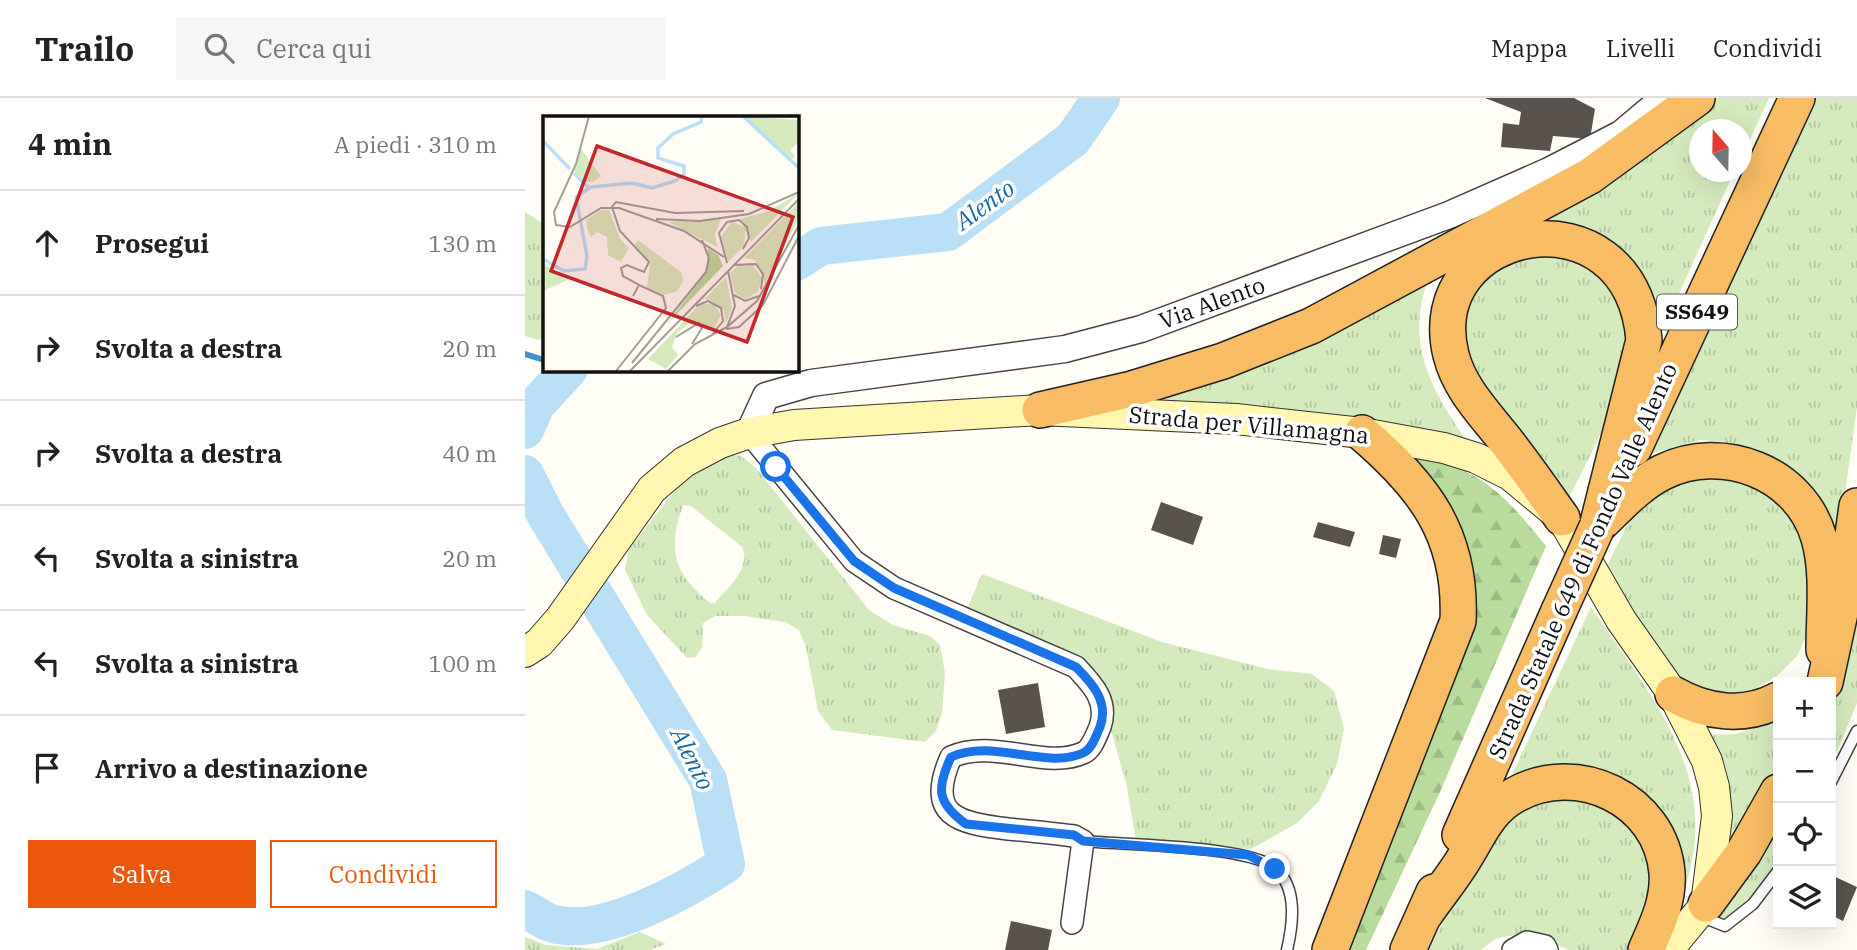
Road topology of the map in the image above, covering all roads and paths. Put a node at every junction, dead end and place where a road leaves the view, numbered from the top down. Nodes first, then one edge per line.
1 (1664, 98) edge
2 (1697, 98) edge
3 (1797, 98) edge
4 (1477, 235) junction
5 (1040, 410) junction
6 (749, 433) junction
7 (1362, 433) junction
8 (1510, 475) junction
9 (1857, 506) edge
10 (1562, 518) junction
11 (1597, 527) junction
12 (525, 652) edge
13 (1824, 666) edge
14 (1807, 677) edge
15 (1674, 694) junction
16 (1773, 702) edge
17 (1857, 731) edge
18 (1836, 772) edge
19 (1773, 801) edge
20 (1083, 841) junction
21 (1773, 878) edge
22 (1701, 909) junction
23 (1425, 914) junction
24 (1072, 923) dead end
25 (1287, 950) edge
26 (1329, 950) edge
27 (1408, 950) edge
28 (1513, 950) edge
29 (1547, 950) edge
30 (1646, 950) edge
31 (1668, 950) edge

1 - 6 street, Via Alento
2 - 4 highway
3 - 11 highway, Strada Statale 649 di Fondo Valle Alento / SS649
4 - 5 highway
4 - 8 highway
5 - 6 main road, Strada per Villamagna
5 - 7 main road, Strada per Villamagna
6 - 12 main road, Strada per Villamagna
6 - 20 street
7 - 8 main road, Strada per Villamagna
7 - 26 highway
8 - 10 main road, Strada per Villamagna
9 - 13 highway
10 - 11 highway
10 - 15 main road, Strada per Villamagna
11 - 13 highway
11 - 23 highway, Strada Statale 649 di Fondo Valle Alento / SS649, bridge
13 - 14 highway
15 - 16 highway
15 - 22 main road, Strada per Villamagna
17 - 18 lane
19 - 22 highway
20 - 24 street
20 - 25 lane
21 - 22 lane
22 - 31 main road
23 - 27 highway, Strada Statale 649 di Fondo Valle Alento / SS649
23 - 30 highway
28 - 29 street

